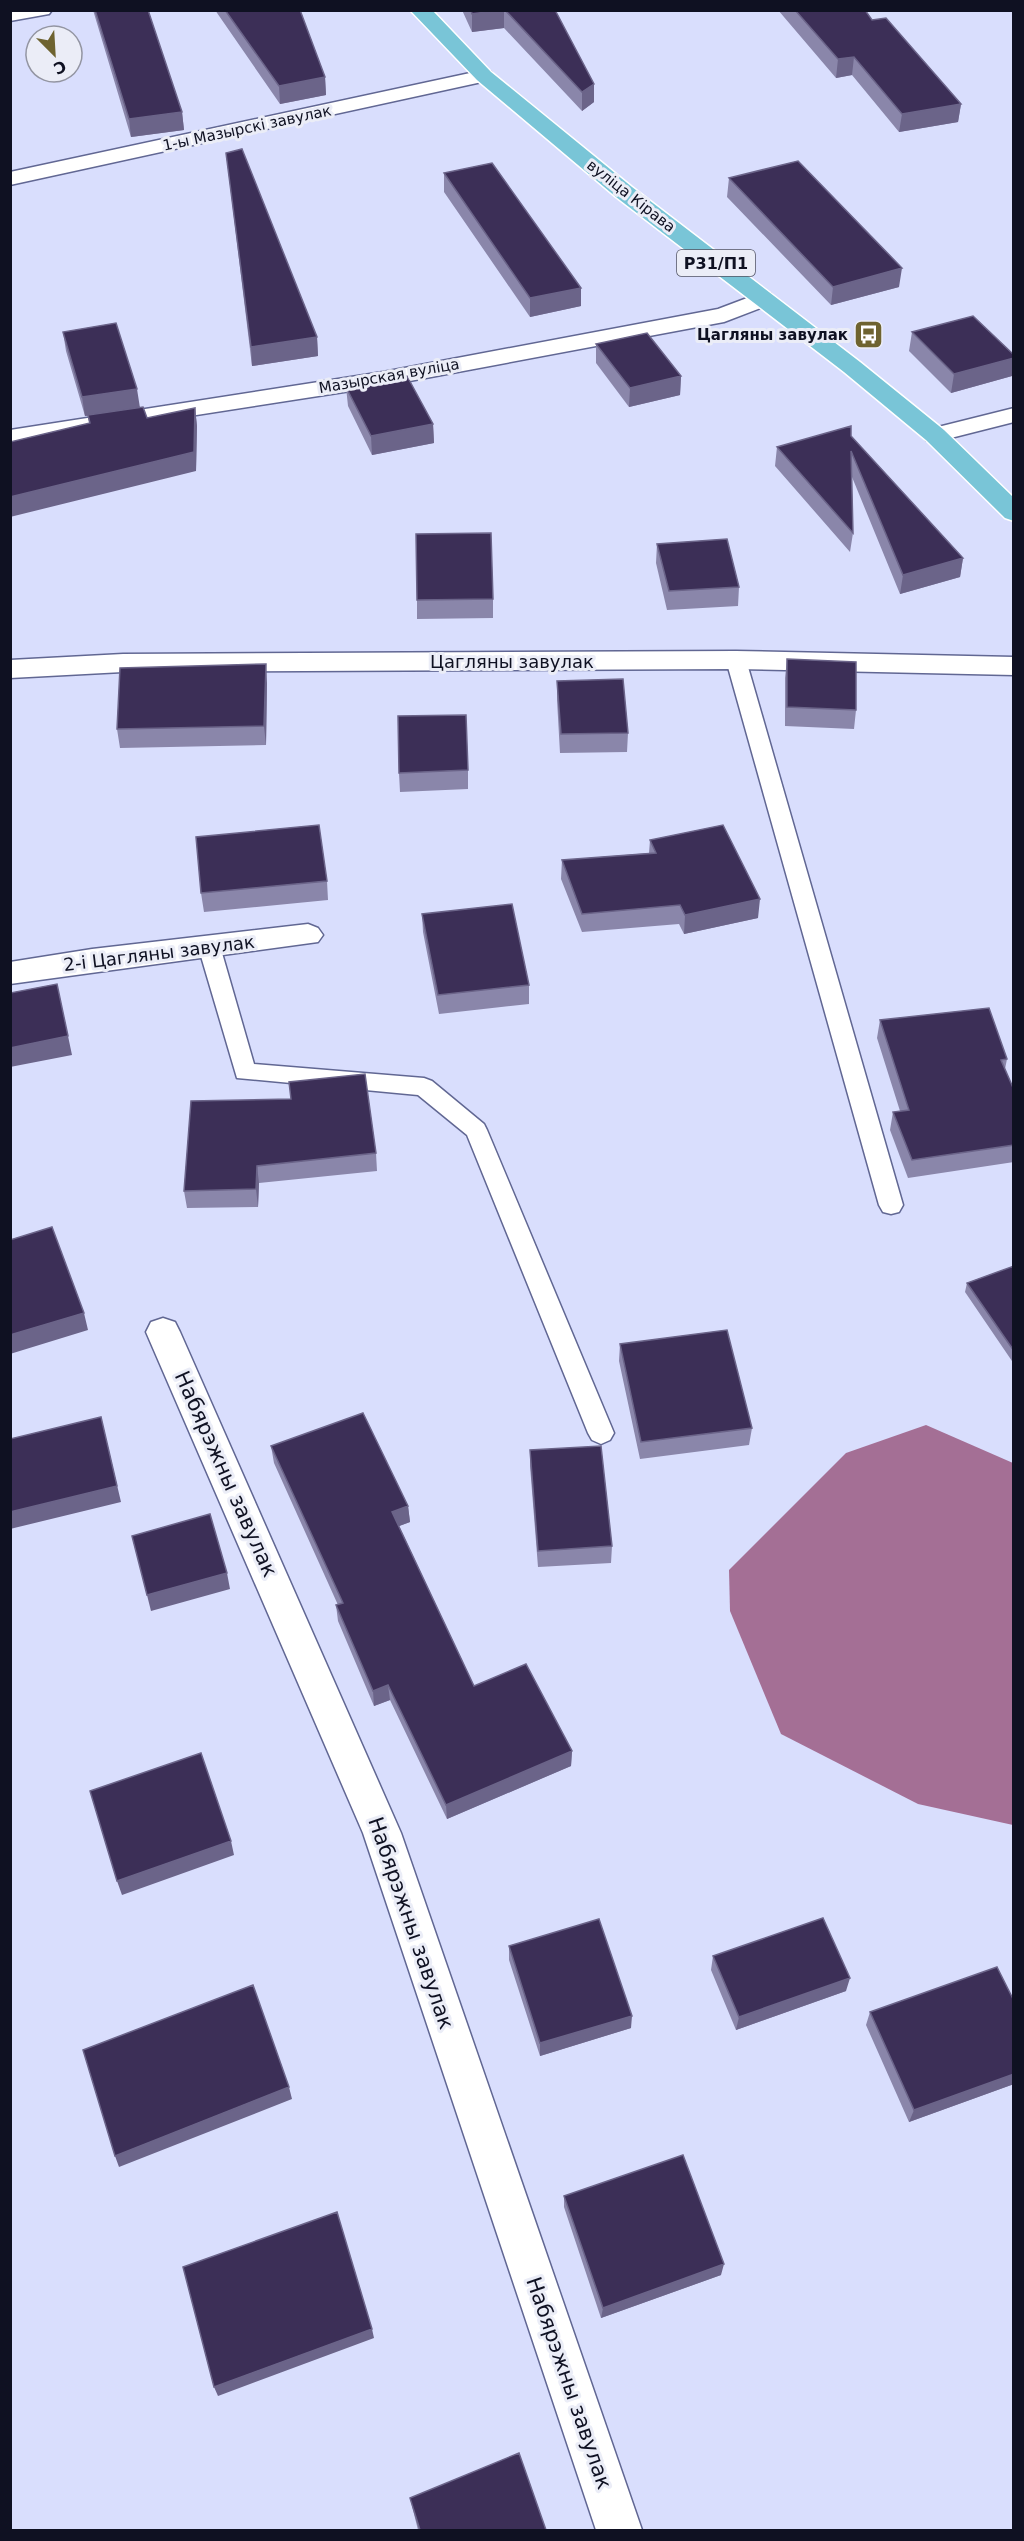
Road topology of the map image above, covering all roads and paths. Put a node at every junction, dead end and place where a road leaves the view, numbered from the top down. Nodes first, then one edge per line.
1 (42, 10) edge
2 (420, 10) edge
3 (10, 15) edge
4 (484, 76) junction
5 (10, 179) edge
6 (763, 299) junction
7 (1014, 415) edge
8 (935, 435) junction
9 (10, 437) edge
10 (1014, 513) edge
11 (736, 660) junction
12 (1014, 666) edge
13 (10, 669) edge
14 (308, 935) dead end
15 (209, 946) junction
16 (10, 973) edge
17 (891, 1206) dead end
18 (164, 1332) dead end
19 (601, 1433) dead end
20 (619, 2530) edge

1 - 3 street
2 - 4 main road, вуліца Кірава / Р31/П1
4 - 5 street, 1-ы Мазырскі завулак
4 - 6 main road, вуліца Кірава / Р31/П1
6 - 8 main road, вуліца Кірава / Р31/П1
6 - 9 street, Мазырская вуліца
7 - 8 street
8 - 10 main road, вуліца Кірава / Р31/П1
11 - 12 street, Цагляны завулак
11 - 13 street, Цагляны завулак
11 - 17 lane
14 - 15 street, 2-і Цагляны завулак
15 - 16 street, 2-і Цагляны завулак
15 - 19 lane
18 - 20 street, Набярэжны завулак

